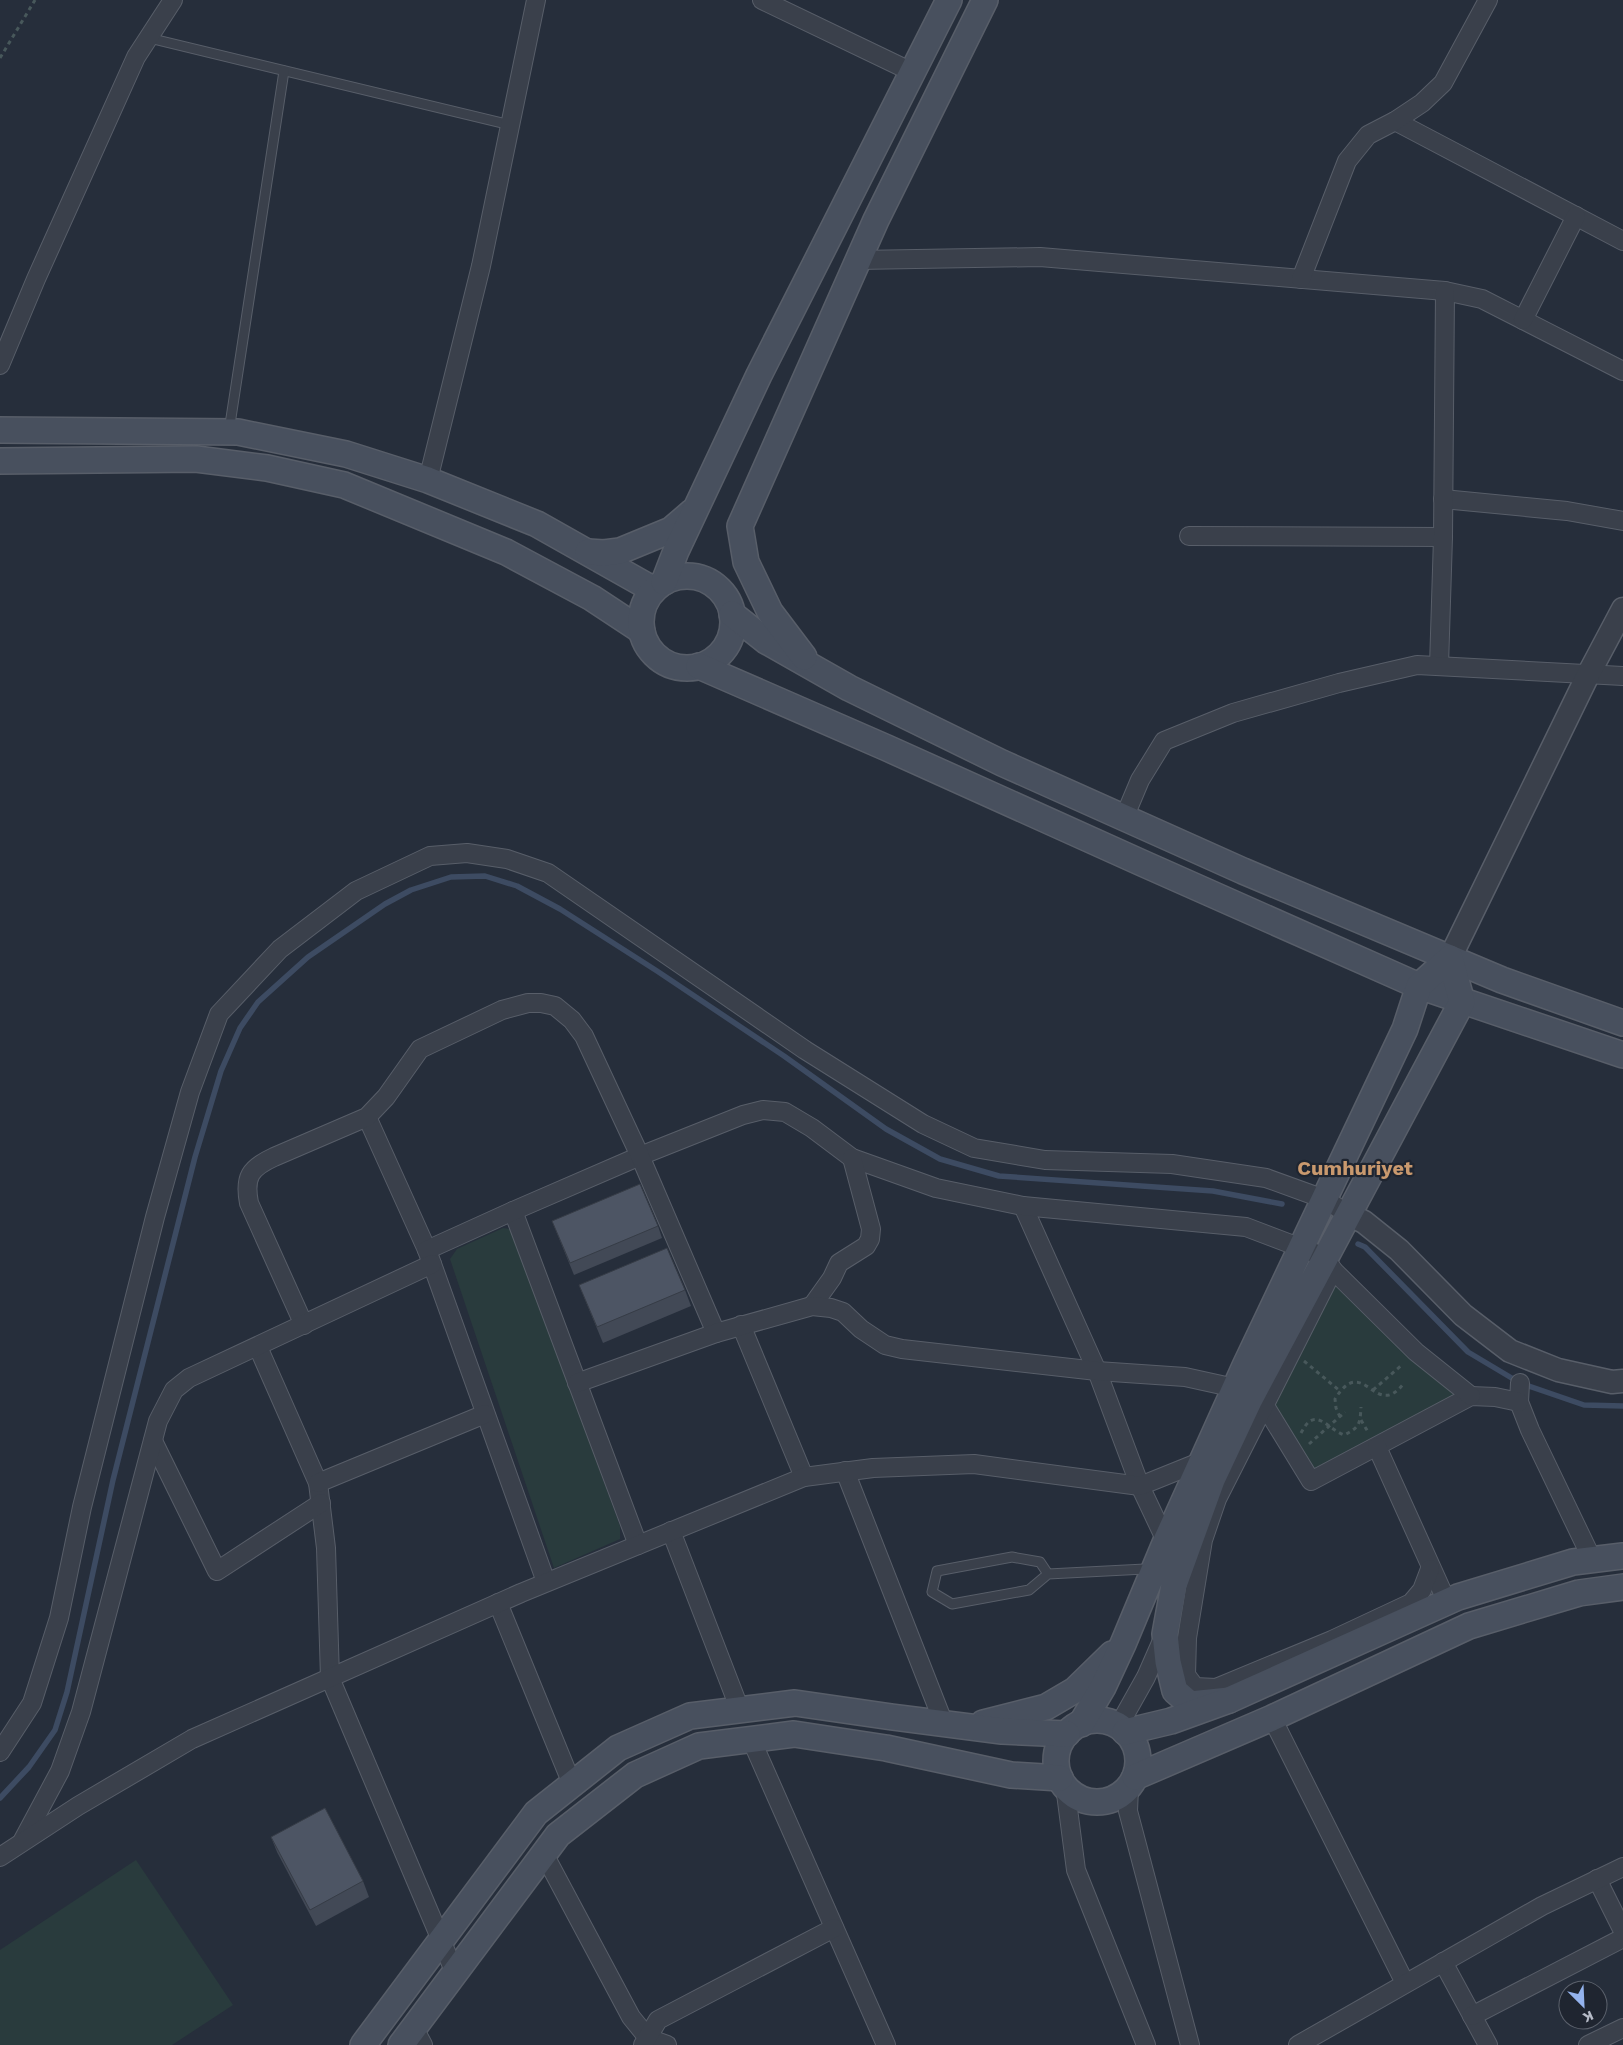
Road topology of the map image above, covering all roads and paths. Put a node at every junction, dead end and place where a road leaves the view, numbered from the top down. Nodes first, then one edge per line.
1 (35, 0) edge
2 (173, 0) edge
3 (536, 0) edge
4 (762, 0) edge
5 (949, 0) edge
6 (985, 0) edge
7 (1488, 0) edge
8 (149, 38) junction
9 (0, 58) edge
10 (284, 71) junction
11 (912, 72) junction
12 (1395, 121) junction
13 (510, 125) junction
14 (1576, 216) junction
15 (1623, 241) edge
16 (858, 260) junction
17 (1302, 279) junction
18 (1445, 291) junction
19 (1523, 320) junction
20 (0, 365) edge
21 (1623, 371) edge
22 (0, 430) edge
23 (228, 432) junction
24 (0, 461) edge
25 (428, 480) junction
26 (1443, 499) junction
27 (696, 509) junction
28 (1623, 520) edge
29 (740, 526) junction
30 (1188, 536) dead end
31 (1443, 537) junction
32 (585, 551) junction
33 (659, 586) junction
34 (728, 605) junction
35 (1623, 609) edge
36 (642, 631) junction
37 (699, 666) junction
38 (1439, 666) junction
39 (812, 667) junction
40 (1588, 675) junction
41 (1623, 676) edge
42 (1124, 818) junction
43 (1450, 958) junction
44 (1419, 986) junction
45 (1462, 1002) junction
46 (1623, 1023) edge
47 (1623, 1055) edge
48 (367, 1118) junction
49 (640, 1156) junction
50 (852, 1158) junction
51 (1324, 1199) junction
52 (1023, 1206) junction
53 (513, 1211) junction
54 (1348, 1214) junction
55 (1301, 1248) junction
56 (430, 1257) junction
57 (1329, 1264) junction
58 (812, 1306) junction
59 (304, 1325) junction
60 (740, 1325) junction
61 (716, 1332) junction
62 (258, 1347) junction
63 (1292, 1351) junction
64 (1416, 1352) junction
65 (1097, 1371) junction
66 (1623, 1381) edge
67 (577, 1383) junction
68 (1404, 1383) dead end
69 (1520, 1383) dead end
70 (1235, 1388) junction
71 (1373, 1390) junction
72 (1340, 1391) junction
73 (1471, 1396) junction
74 (1518, 1402) junction
75 (1265, 1406) junction
76 (1361, 1407) dead end
77 (1345, 1412) dead end
78 (485, 1414) junction
79 (1340, 1417) junction
80 (1329, 1426) junction
81 (153, 1441) junction
82 (1377, 1447) junction
83 (1300, 1452) junction
84 (1202, 1461) junction
85 (845, 1471) junction
86 (804, 1477) junction
87 (318, 1482) junction
88 (1140, 1486) junction
89 (321, 1503) junction
90 (671, 1532) junction
91 (1166, 1541) junction
92 (638, 1545) junction
93 (1623, 1556) edge
94 (1592, 1559) junction
95 (1430, 1569) junction
96 (1154, 1571) junction
97 (1048, 1574) junction
98 (546, 1582) junction
99 (1623, 1587) edge
100 (1446, 1602) junction
101 (498, 1603) junction
102 (1166, 1634) junction
103 (1123, 1644) junction
104 (330, 1678) junction
105 (1229, 1700) junction
106 (740, 1710) junction
107 (1272, 1718) junction
108 (956, 1725) junction
109 (1074, 1729) junction
110 (1121, 1729) junction
111 (751, 1739) junction
112 (0, 1752) edge
113 (1062, 1782) junction
114 (1132, 1782) junction
115 (572, 1784) junction
116 (22, 1843) junction
117 (544, 1854) junction
118 (0, 1857) edge
119 (1623, 1866) edge
120 (1596, 1879) junction
121 (834, 1928) junction
122 (1623, 1931) edge
123 (1623, 1938) edge
124 (441, 1939) junction
125 (1443, 1962) junction
126 (455, 1973) junction
127 (1405, 1983) junction
128 (1472, 2016) junction
129 (1623, 2028) edge
130 (413, 2039) edge
131 (645, 2041) edge
132 (363, 2045) edge
133 (667, 2045) edge
134 (886, 2045) edge
135 (1146, 2045) edge
136 (1190, 2045) edge
137 (1298, 2045) edge
138 (1488, 2045) edge
139 (1588, 2045) edge

1 - 9 path
2 - 8 street
3 - 13 street
4 - 11 street
5 - 11 main road
6 - 16 main road
7 - 12 street
8 - 10 lane
8 - 20 street
10 - 13 lane
10 - 23 lane
11 - 27 main road
12 - 14 street
12 - 17 street
13 - 25 street
14 - 15 street
14 - 19 street
16 - 17 street
16 - 29 main road
17 - 18 street
18 - 19 street
18 - 26 street
19 - 21 street
22 - 23 main road
23 - 25 main road
24 - 36 main road
25 - 32 main road
26 - 28 street
26 - 31 street
27 - 32 main road
27 - 33 main road
29 - 34 main road
29 - 39 main road
30 - 31 street
31 - 38 street
32 - 33 main road
33 - 34 main road
33 - 36 main road
34 - 37 main road
34 - 39 main road
35 - 40 street
36 - 37 main road
37 - 44 main road
38 - 40 street
38 - 42 street
39 - 42 main road
40 - 41 street
40 - 43 street
42 - 43 main road
43 - 44 main road
43 - 45 main road
43 - 46 main road
44 - 45 main road
44 - 51 main road
45 - 47 main road
45 - 54 main road
48 - 49 street
48 - 56 street
48 - 59 street
49 - 50 street
49 - 53 street
49 - 61 street
50 - 52 street
50 - 58 street
51 - 54 street
51 - 55 main road
51 - 112 street
52 - 55 street
52 - 65 street
53 - 56 street
53 - 67 street
54 - 57 main road
54 - 66 street
55 - 57 street
55 - 70 main road
56 - 59 street
56 - 78 street
57 - 63 street
57 - 64 street
57 - 102 main road
58 - 60 street
58 - 65 street
59 - 62 street
60 - 61 street
60 - 86 street
61 - 67 street
62 - 81 street
62 - 87 street
63 - 72 path
63 - 75 street
64 - 71 path
64 - 73 street
65 - 70 street
65 - 88 street
67 - 92 street
68 - 71 path
69 - 74 street
70 - 84 main road
71 - 72 path
72 - 79 path
73 - 74 street
73 - 82 street
74 - 94 street
75 - 83 street
75 - 95 street
76 - 80 path
77 - 79 path
78 - 87 street
78 - 98 street
79 - 80 path
80 - 83 path
80 - 83 path
81 - 89 street
81 - 116 street
82 - 83 street
82 - 95 street
84 - 88 street
84 - 91 main road
85 - 86 street
85 - 88 street
85 - 108 street
86 - 90 street
87 - 89 street
88 - 91 street
89 - 104 street
90 - 92 street
90 - 106 street
91 - 96 main road
92 - 98 street
93 - 94 main road
94 - 100 main road
95 - 100 street
96 - 97 lane
96 - 103 main road
97 - 97 lane
98 - 101 street
99 - 107 main road
100 - 105 main road
101 - 104 street
101 - 115 street
102 - 105 main road
102 - 110 street
103 - 108 main road
103 - 109 main road
104 - 116 street
104 - 124 street
105 - 110 main road
106 - 108 main road
106 - 115 main road
107 - 114 main road
107 - 127 street
108 - 109 main road
109 - 110 main road
109 - 113 main road
110 - 114 main road
111 - 113 main road
111 - 117 main road
111 - 121 street
113 - 114 main road
113 - 135 street
114 - 136 street
115 - 124 main road
116 - 118 street
117 - 126 main road
117 - 131 street
119 - 120 street
120 - 122 street
120 - 125 street
121 - 131 street
121 - 134 street
123 - 128 street
124 - 126 street
124 - 132 main road
125 - 127 street
125 - 128 street
126 - 130 main road
127 - 137 street
128 - 138 street
129 - 139 street
131 - 133 street

